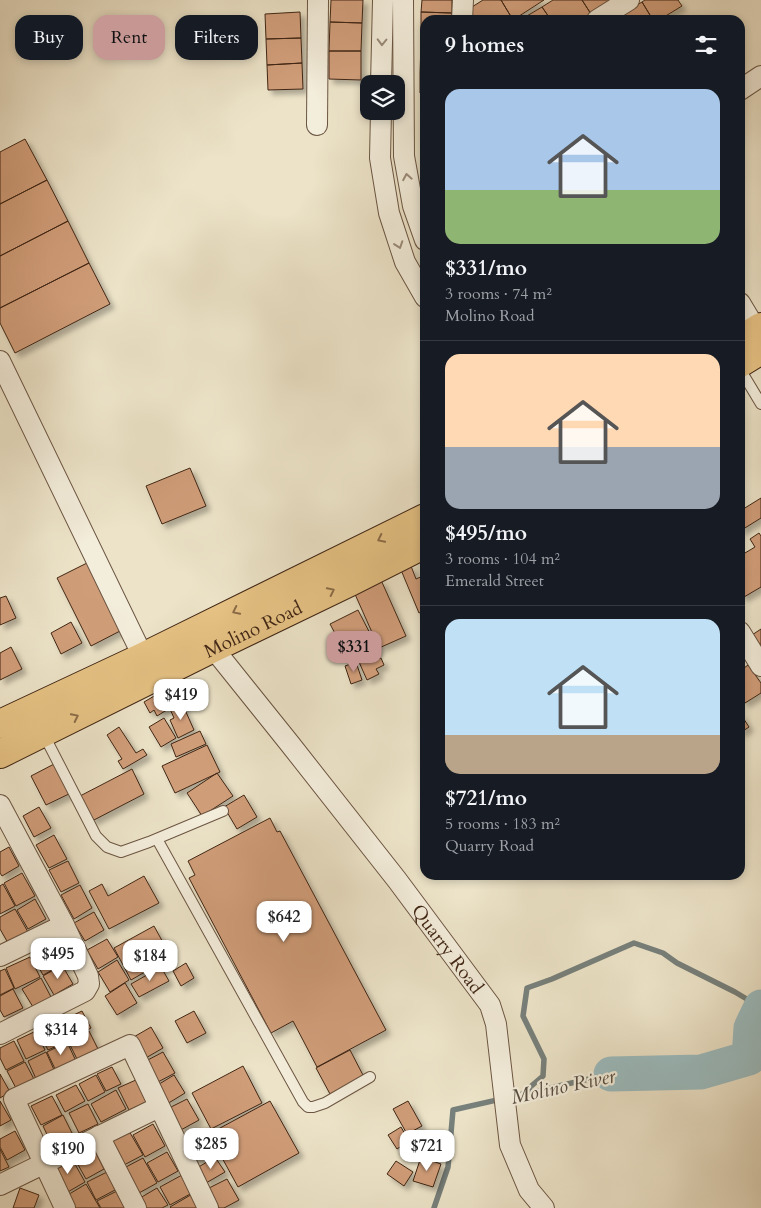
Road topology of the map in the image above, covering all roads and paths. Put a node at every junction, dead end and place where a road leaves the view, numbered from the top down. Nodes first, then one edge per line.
1 (317, 0) edge
2 (382, 0) edge
3 (403, 0) edge
4 (463, 0) edge
5 (630, 0) edge
6 (462, 15) edge
7 (605, 15) edge
8 (381, 75) edge
9 (761, 76) edge
10 (745, 87) edge
11 (381, 120) edge
12 (318, 125) dead end
13 (420, 226) edge
14 (420, 288) edge
15 (745, 314) edge
16 (756, 337) edge
17 (745, 355) edge
18 (0, 361) edge
19 (745, 375) edge
20 (758, 392) edge
21 (761, 404) edge
22 (420, 521) edge
23 (420, 547) edge
24 (208, 638) junction
25 (745, 640) edge
26 (761, 666) edge
27 (148, 667) junction
28 (0, 724) edge
29 (43, 733) junction
30 (0, 754) edge
31 (0, 805) edge
32 (223, 811) dead end
33 (157, 839) junction
34 (64, 926) junction
35 (1, 952) edge
36 (0, 1034) edge
37 (370, 1077) dead end
38 (159, 1107) junction
39 (99, 1136) junction
40 (44, 1163) junction
41 (0, 1185) edge
42 (65, 1208) edge
43 (136, 1208) edge
44 (208, 1208) edge
45 (544, 1208) edge

1 - 12 street
2 -> 8 street
13 -> 3 street
4 - 6 street
5 - 7 street
9 - 10 street
11 -> 14 street
15 - 16 street
16 - 17 main road
18 - 27 street
19 - 20 lane
20 - 21 lane
22 -> 24 main road, Molino Road
24 -> 23 main road, Molino Road
24 - 27 main road, Molino Road
24 - 45 street, Quarry Road
25 - 26 street
27 - 28 main road, Molino Road
29 -> 27 main road, Molino Road
29 - 30 main road, Molino Road
29 - 33 lane
31 - 34 street
32 - 33 lane
33 - 37 lane
34 - 35 street
34 - 36 street
38 - 39 street
38 - 40 street
38 - 44 street
39 - 40 street
39 - 43 street
40 - 41 street
40 - 42 street

